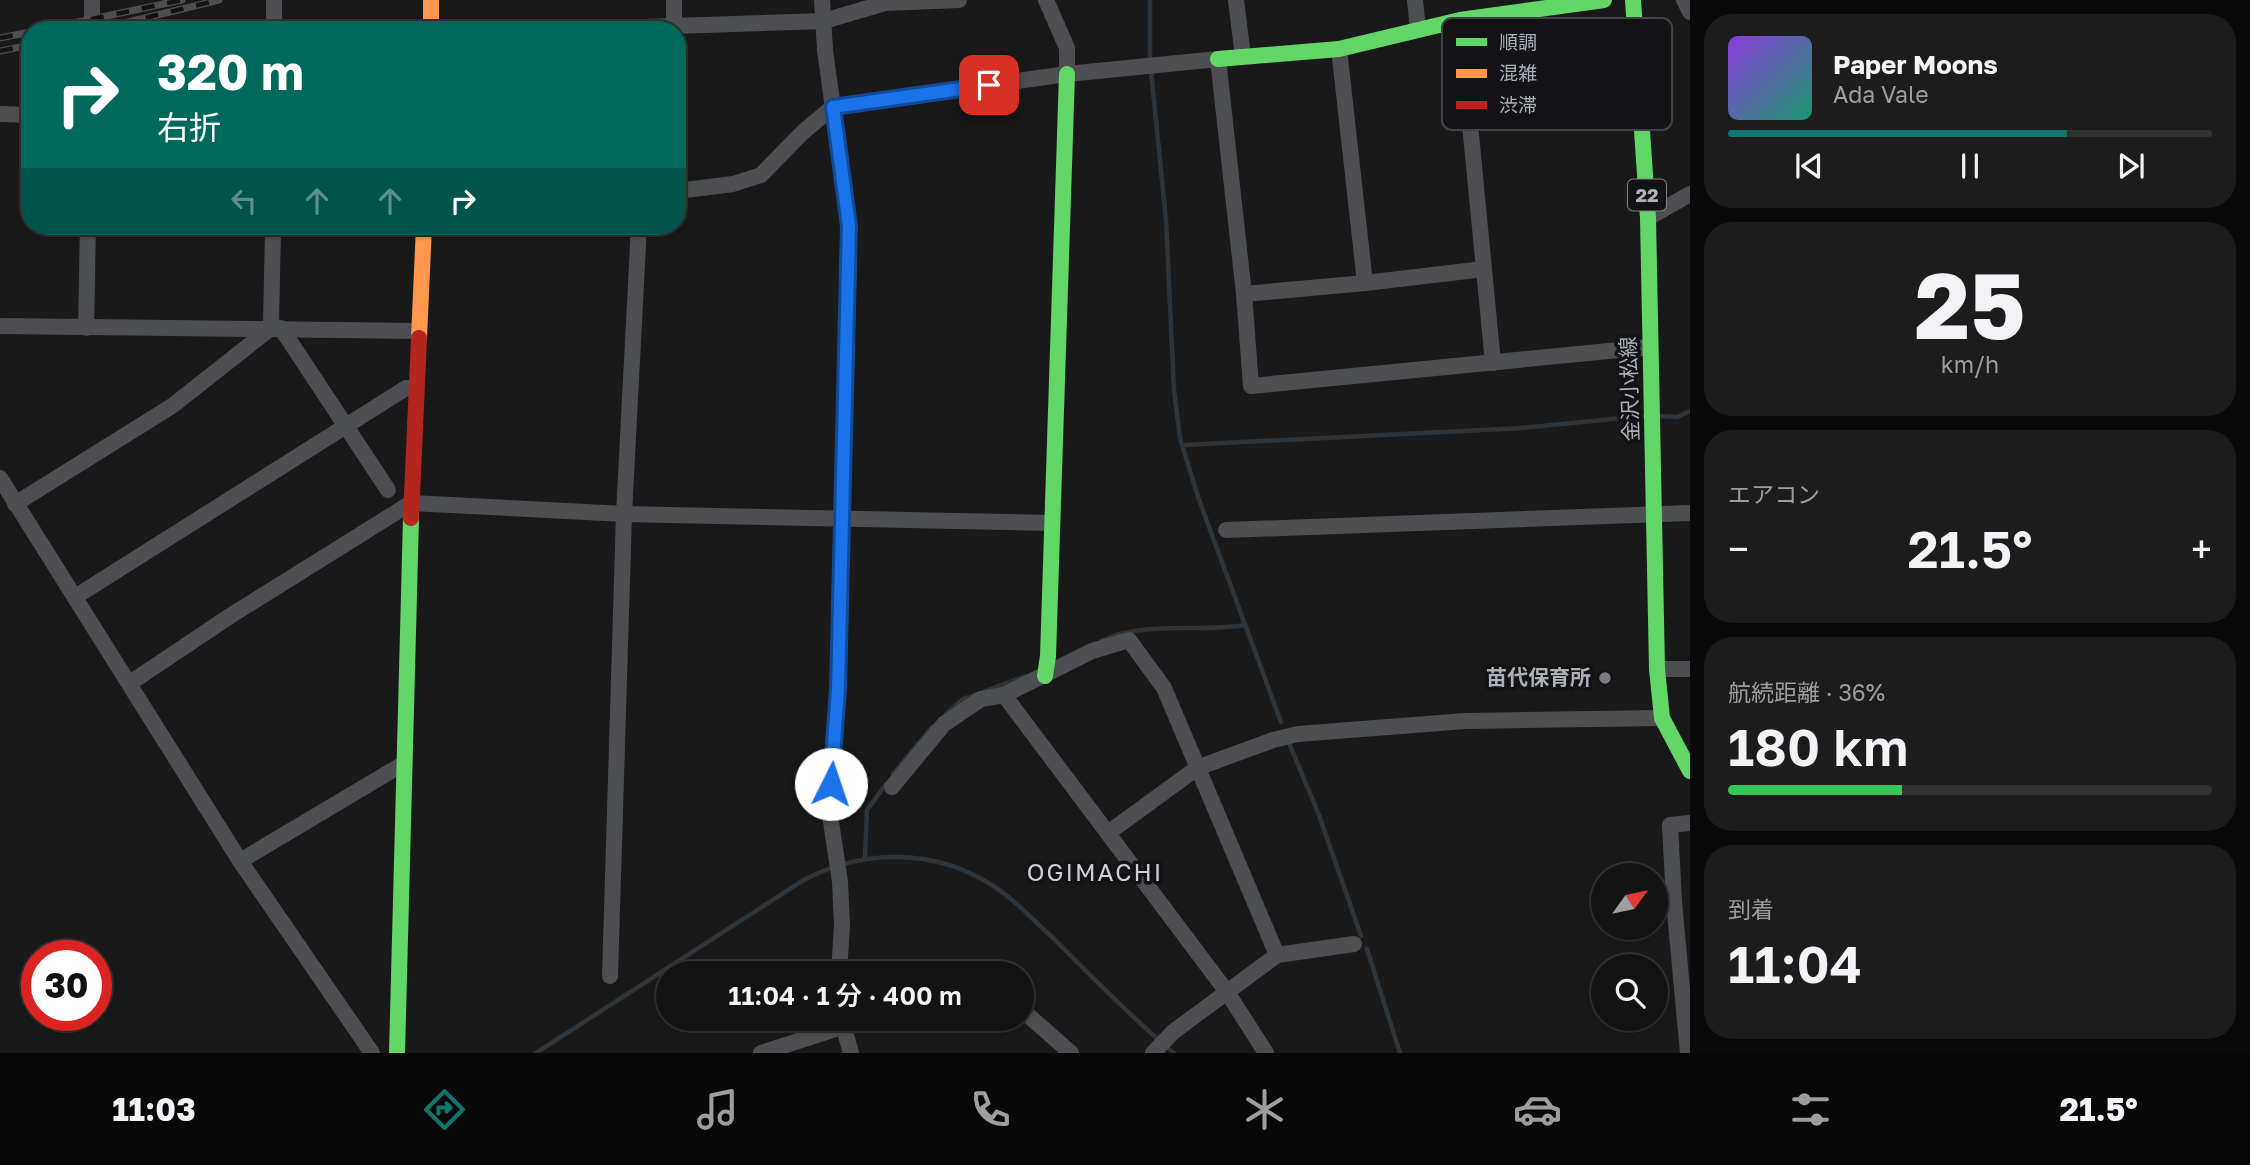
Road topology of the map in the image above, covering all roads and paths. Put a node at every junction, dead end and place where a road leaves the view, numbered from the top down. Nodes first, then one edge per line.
1 (92, 0) edge
2 (274, 0) edge
3 (431, 0) edge
4 (674, 0) edge
5 (822, 0) edge
6 (959, 0) edge
7 (1045, 0) edge
8 (1236, 0) edge
9 (1415, 0) edge
10 (1604, 0) edge
11 (1633, 0) edge
12 (1684, 0) edge
13 (1690, 12) edge
14 (1474, 18) edge
15 (1634, 18) edge
16 (92, 21) edge
17 (274, 21) edge
18 (431, 21) edge
19 (675, 21) edge
20 (824, 21) junction
21 (1442, 24) edge
22 (686, 27) edge
23 (1418, 29) junction
24 (1339, 49) junction
25 (1243, 57) junction
26 (1218, 59) junction
27 (1068, 74) junction
28 (833, 107) junction
29 (0, 114) edge
30 (21, 115) edge
31 (1471, 130) edge
32 (1642, 130) edge
33 (686, 190) edge
34 (1690, 194) edge
35 (1648, 218) junction
36 (88, 235) edge
37 (273, 235) edge
38 (423, 235) edge
39 (639, 235) edge
40 (1484, 269) junction
41 (1365, 283) junction
42 (1244, 294) junction
43 (0, 326) edge
44 (86, 328) junction
45 (276, 328) junction
46 (417, 331) junction
47 (1650, 347) junction
48 (1493, 363) junction
49 (415, 388) junction
50 (345, 426) junction
51 (0, 478) edge
52 (388, 490) dead end
53 (411, 503) junction
54 (15, 504) junction
55 (1654, 513) junction
56 (1690, 513) edge
57 (624, 514) junction
58 (842, 519) junction
59 (1051, 523) junction
60 (1226, 530) dead end
61 (75, 597) junction
62 (1657, 669) junction
63 (1690, 669) edge
64 (1045, 676) junction
65 (130, 683) junction
66 (1004, 695) junction
67 (1662, 718) junction
68 (403, 764) junction
69 (1197, 768) junction
70 (1690, 771) edge
71 (892, 787) dead end
72 (1690, 822) edge
73 (1108, 833) junction
74 (240, 861) junction
75 (1354, 944) dead end
76 (1277, 955) junction
77 (840, 961) edge
78 (610, 976) dead end
79 (1227, 992) junction
80 (1034, 1021) edge
81 (820, 1031) edge
82 (844, 1031) edge
83 (372, 1053) edge
84 (397, 1053) edge
85 (761, 1053) edge
86 (851, 1053) edge
87 (1071, 1053) edge
88 (1153, 1053) edge
89 (1266, 1053) edge
90 (1688, 1053) edge

1 - 16 street
2 - 17 street
3 - 18 street
4 - 19 street
5 - 20 street
6 - 20 street
7 - 27 street
8 - 25 street
9 - 23 street
10 - 14 street
11 - 15 street, 金沢小松線 / 22
12 - 13 street
20 - 22 street
20 - 28 street
21 - 23 street
23 - 24 street
24 - 25 street
24 - 41 street
25 - 26 street
26 - 27 street
26 - 42 street
27 - 28 street
27 - 59 street
28 - 33 street
28 - 58 street
29 - 30 street
31 - 40 street
32 - 35 street, 金沢小松線 / 22
34 - 35 street
35 - 47 street, 金沢小松線 / 22
36 - 44 street
37 - 45 street
38 - 46 street
39 - 57 street
40 - 41 street
40 - 48 street
41 - 42 street
42 - 48 street
43 - 44 street
44 - 45 street
45 - 46 street
45 - 50 street
45 - 54 street
46 - 49 street
47 - 48 street
47 - 55 street, 金沢小松線 / 22
49 - 50 street
49 - 53 street
50 - 52 street
50 - 61 street
51 - 54 street
53 - 57 street
53 - 65 street
53 - 68 street
54 - 61 street
55 - 56 street
55 - 60 street
55 - 62 street, 金沢小松線 / 22
57 - 58 street
57 - 78 street
58 - 59 street
58 - 77 street
59 - 64 street
61 - 65 street
62 - 63 street
62 - 67 street, 金沢小松線 / 22
64 - 66 street
64 - 69 street
65 - 74 street
66 - 71 street
66 - 73 street
67 - 69 street
67 - 70 street, 金沢小松線 / 22
68 - 74 street
68 - 84 street
69 - 73 street
69 - 76 street
72 - 90 street
73 - 79 street
74 - 83 street
75 - 76 street
76 - 79 street
79 - 88 street
79 - 89 street
80 - 87 street
81 - 85 street
82 - 86 street

